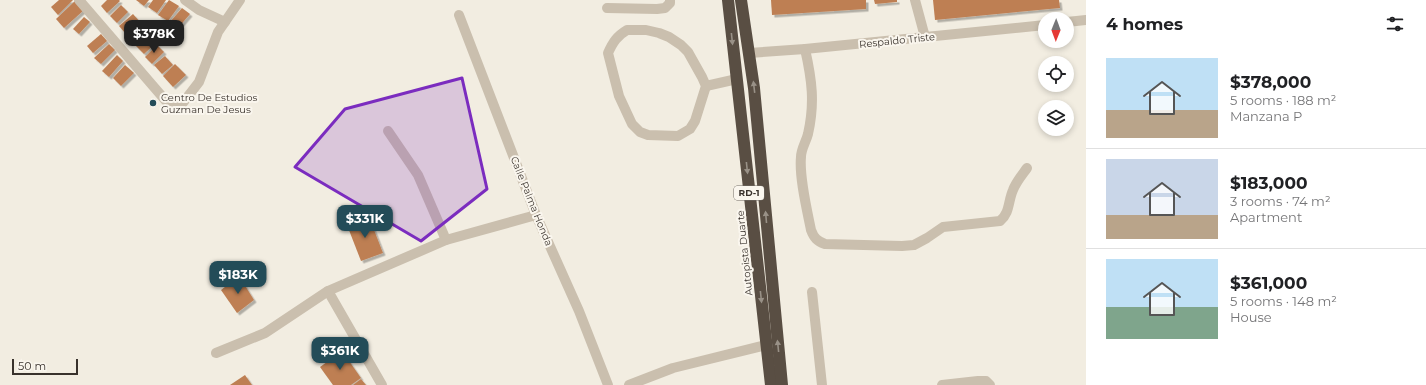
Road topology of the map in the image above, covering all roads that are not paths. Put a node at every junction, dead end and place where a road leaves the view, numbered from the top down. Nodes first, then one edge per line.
1 (79, 0) edge
2 (186, 0) edge
3 (240, 0) edge
4 (670, 0) edge
5 (728, 0) edge
6 (741, 0) edge
7 (915, 0) edge
8 (607, 8) dead end
9 (459, 16) dead end
10 (1086, 20) edge
11 (1074, 21) edge
12 (225, 22) junction
13 (1038, 26) edge
14 (925, 37) junction
15 (805, 50) junction
16 (749, 53) junction
17 (737, 79) junction
18 (706, 86) junction
19 (388, 131) dead end
20 (1027, 168) dead end
21 (536, 215) junction
22 (446, 240) junction
23 (328, 291) junction
24 (812, 292) dead end
25 (766, 345) junction
26 (216, 353) dead end
27 (382, 385) edge
28 (608, 385) edge
29 (629, 385) edge
30 (771, 385) edge
31 (782, 385) edge
32 (822, 385) edge
33 (942, 385) edge
34 (990, 385) edge

1 - 12 street
2 - 12 street
3 - 12 street
4 - 8 street
5 -> 17 highway, Autopista Duarte / RD-1
6 - 16 highway, RD-1
7 - 14 street
9 - 21 street, Calle Palma Honda
10 - 11 street
13 - 14 street, Respaldo Triste
14 - 15 street, Respaldo Triste
15 - 16 street, Respaldo Triste
15 - 20 street
31 -> 16 highway, RD-1
17 - 18 street
17 -> 25 highway, Autopista Duarte / RD-1
18 - 18 street
19 - 22 street
21 - 22 street
21 - 28 street, Calle Palma Honda
22 - 23 street
23 - 26 street
23 - 27 street
24 - 32 street
25 - 29 street
25 - 30 highway, Autopista Duarte / RD-1
33 - 34 street

